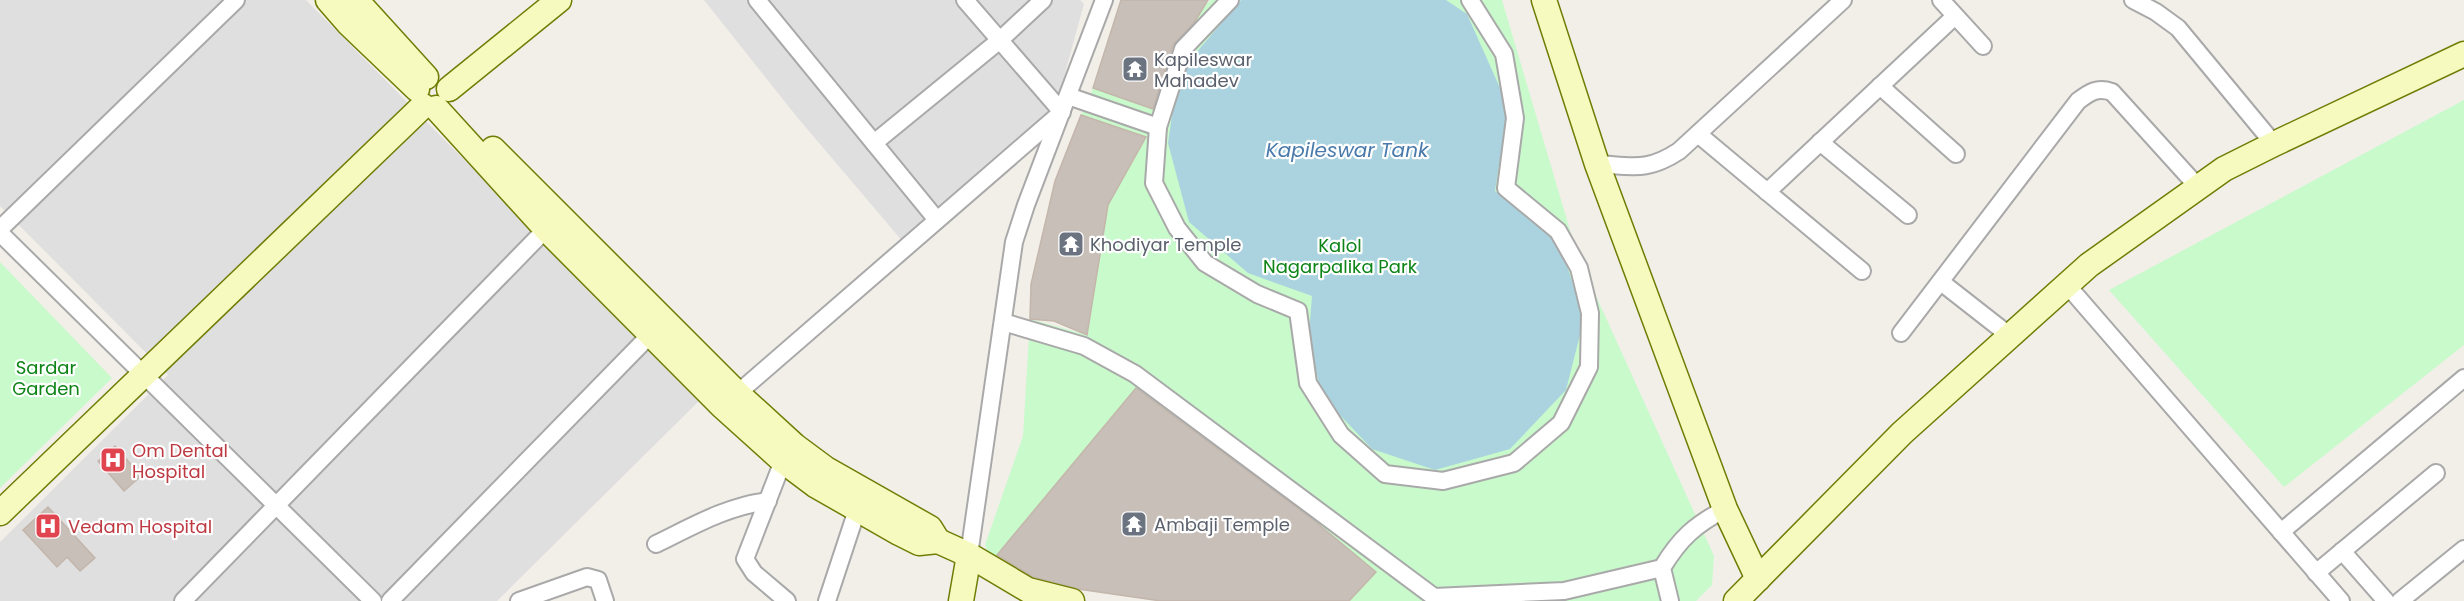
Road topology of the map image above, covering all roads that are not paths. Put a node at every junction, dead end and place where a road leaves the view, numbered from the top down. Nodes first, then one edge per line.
1 (236, 0) edge
2 (328, 0) edge
3 (535, 0) edge
4 (559, 0) edge
5 (757, 0) edge
6 (965, 0) edge
7 (1043, 0) edge
8 (1104, 0) edge
9 (1230, 0) edge
10 (1470, 0) edge
11 (1544, 0) edge
12 (1843, 0) edge
13 (1941, 0) edge
14 (2133, 0) edge
15 (364, 3) edge
16 (1955, 16) junction
17 (999, 40) junction
18 (1983, 46) dead end
19 (2464, 54) edge
20 (1880, 86) junction
21 (434, 93) junction
22 (1065, 104) junction
23 (1158, 127) junction
24 (1698, 134) junction
25 (1820, 142) junction
26 (874, 143) junction
27 (2274, 144) junction
28 (1956, 154) dead end
29 (1597, 164) junction
30 (2198, 187) junction
31 (1767, 192) junction
32 (1908, 215) dead end
33 (937, 220) junction
34 (546, 229) junction
35 (0, 231) edge
36 (1862, 271) dead end
37 (1941, 282) junction
38 (2067, 285) junction
39 (1003, 322) junction
40 (1901, 333) dead end
41 (651, 334) junction
42 (2010, 336) junction
43 (143, 376) junction
44 (2464, 378) edge
45 (730, 400) junction
46 (783, 461) junction
47 (2436, 473) dead end
48 (768, 501) junction
49 (276, 506) junction
50 (1725, 509) junction
51 (857, 510) junction
52 (0, 513) edge
53 (2281, 532) junction
54 (938, 541) junction
55 (656, 544) dead end
56 (2464, 549) edge
57 (2342, 551) junction
58 (969, 555) junction
59 (1662, 568) junction
60 (2316, 573) junction
61 (1758, 579) junction
62 (1022, 596) edge
63 (1563, 596) edge
64 (183, 601) edge
65 (373, 601) edge
66 (390, 601) edge
67 (519, 601) edge
68 (605, 601) edge
69 (787, 601) edge
70 (827, 601) edge
71 (962, 601) edge
72 (1072, 601) edge
73 (1670, 601) edge
74 (1736, 601) edge
75 (2340, 601) edge
76 (2386, 601) edge
77 (2400, 601) edge

1 - 35 street
2 - 21 street
3 - 21 street
4 - 21 street
5 - 26 street
6 - 17 street
7 - 17 street
8 - 22 street
9 - 23 street
10 - 23 street
11 - 29 street
12 - 24 street
13 - 16 street
14 - 27 street
15 - 21 street
16 - 18 street
16 - 20 street
17 - 22 street
17 - 26 street
19 - 27 street
20 - 25 street
20 - 28 street
21 - 34 street
21 - 43 street
21 - 45 street
22 - 23 street
22 - 33 street
22 - 39 street
24 - 29 street
24 - 31 street
25 - 31 street
25 - 32 street
26 - 33 street
27 - 30 street
29 - 50 street
30 - 37 street
30 - 38 street
31 - 36 street
33 - 45 street
34 - 41 street
34 - 49 street
35 - 43 street
37 - 40 street
37 - 42 street
38 - 42 street
38 - 53 street
39 - 58 street
39 - 63 street
41 - 45 street
41 - 66 street
42 - 61 street
43 - 49 street
43 - 52 street
44 - 53 street
45 - 46 street
45 - 54 street
46 - 48 street
46 - 51 street
47 - 57 street
48 - 55 street
48 - 69 street
49 - 64 street
49 - 65 street
50 - 59 street
50 - 61 street
51 - 54 street
51 - 70 street
53 - 60 street
54 - 58 street
56 - 77 street
57 - 60 street
57 - 76 street
58 - 62 street
58 - 71 street
59 - 63 street
59 - 73 street
60 - 75 street
61 - 74 street
62 - 72 street
67 - 68 street

